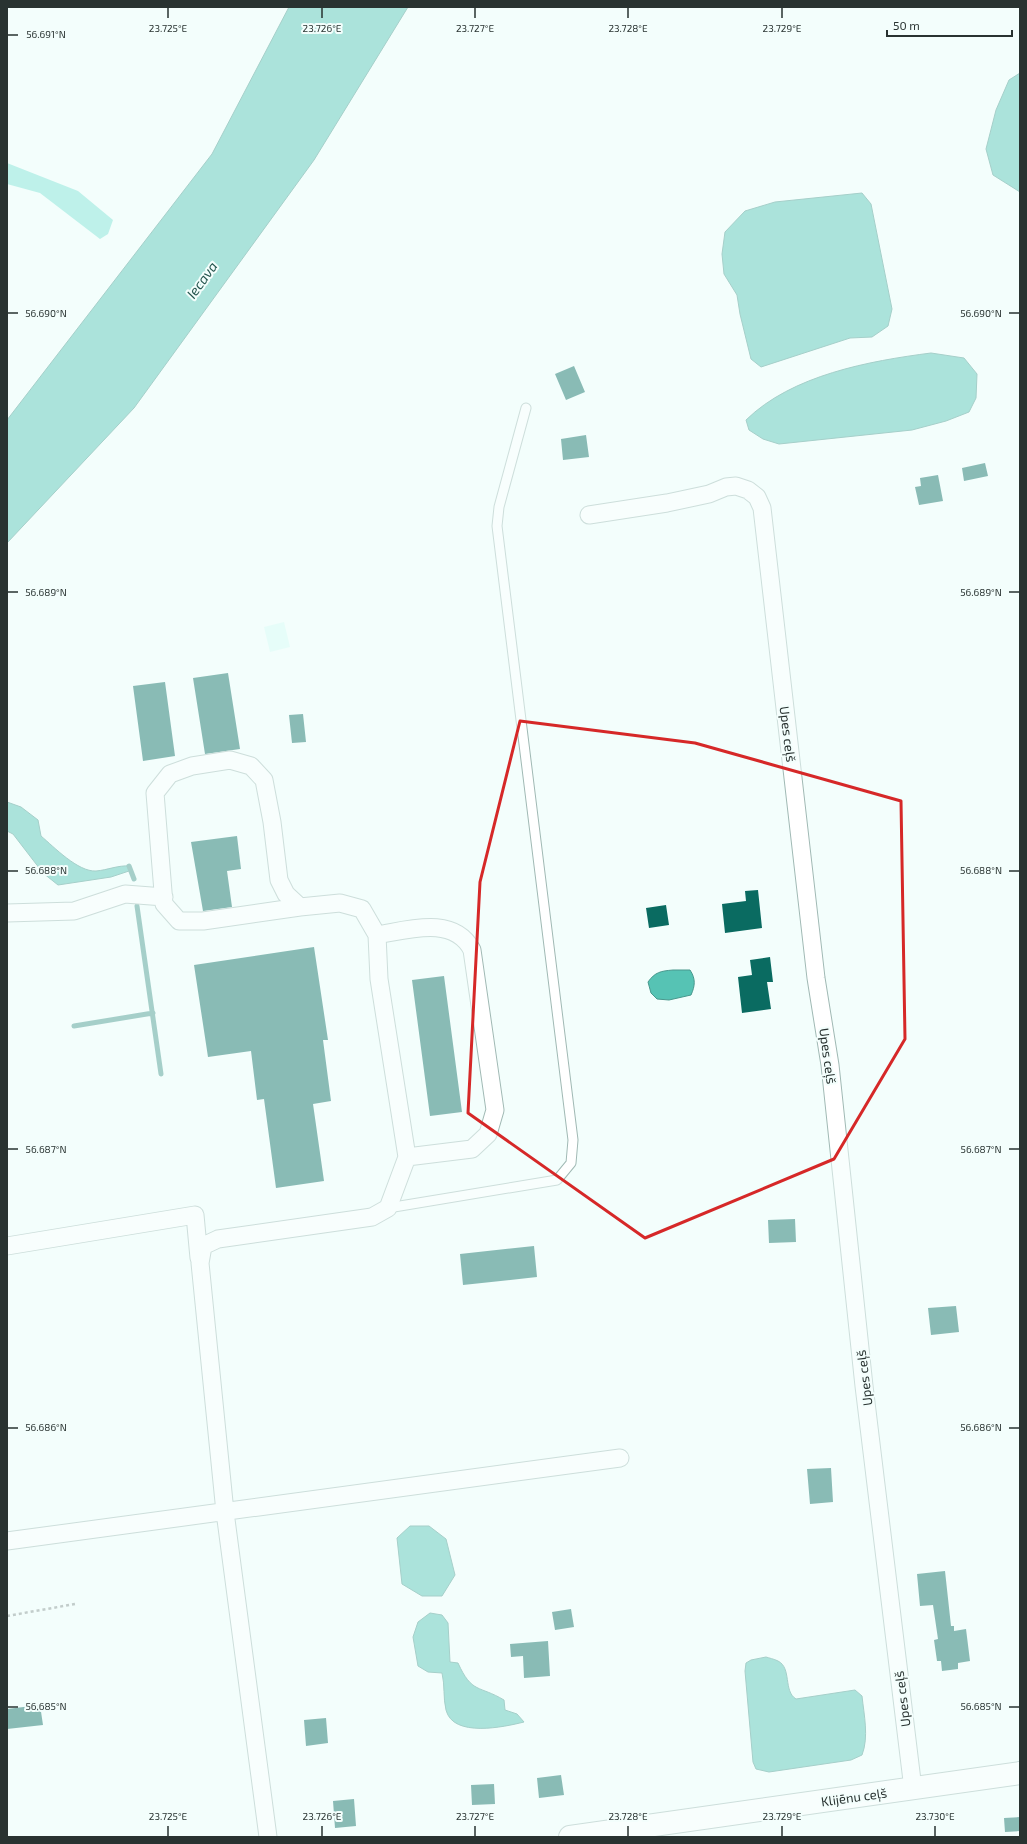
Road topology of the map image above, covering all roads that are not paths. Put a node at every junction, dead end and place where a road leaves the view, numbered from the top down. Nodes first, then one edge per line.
1 (526, 408) dead end
2 (589, 515) dead end
3 (164, 897) junction
4 (300, 907) junction
5 (7, 913) edge
6 (377, 934) junction
7 (407, 1157) junction
8 (388, 1208) junction
9 (7, 1246) edge
10 (200, 1263) junction
11 (620, 1458) dead end
12 (225, 1512) junction
13 (7, 1541) edge
14 (1020, 1773) edge
15 (913, 1789) junction
16 (268, 1837) edge
17 (570, 1837) edge

1 - 8 lane
2 - 15 street, Upes ceļš
3 - 4 street
3 - 4 street
3 - 5 street
4 - 6 street
6 - 7 street
6 - 7 street
7 - 8 street
8 - 10 street
9 - 10 street
10 - 12 street
11 - 12 street
12 - 13 street
12 - 16 street
14 - 15 street, Klijēnu ceļš
15 - 17 street, Klijēnu ceļš

